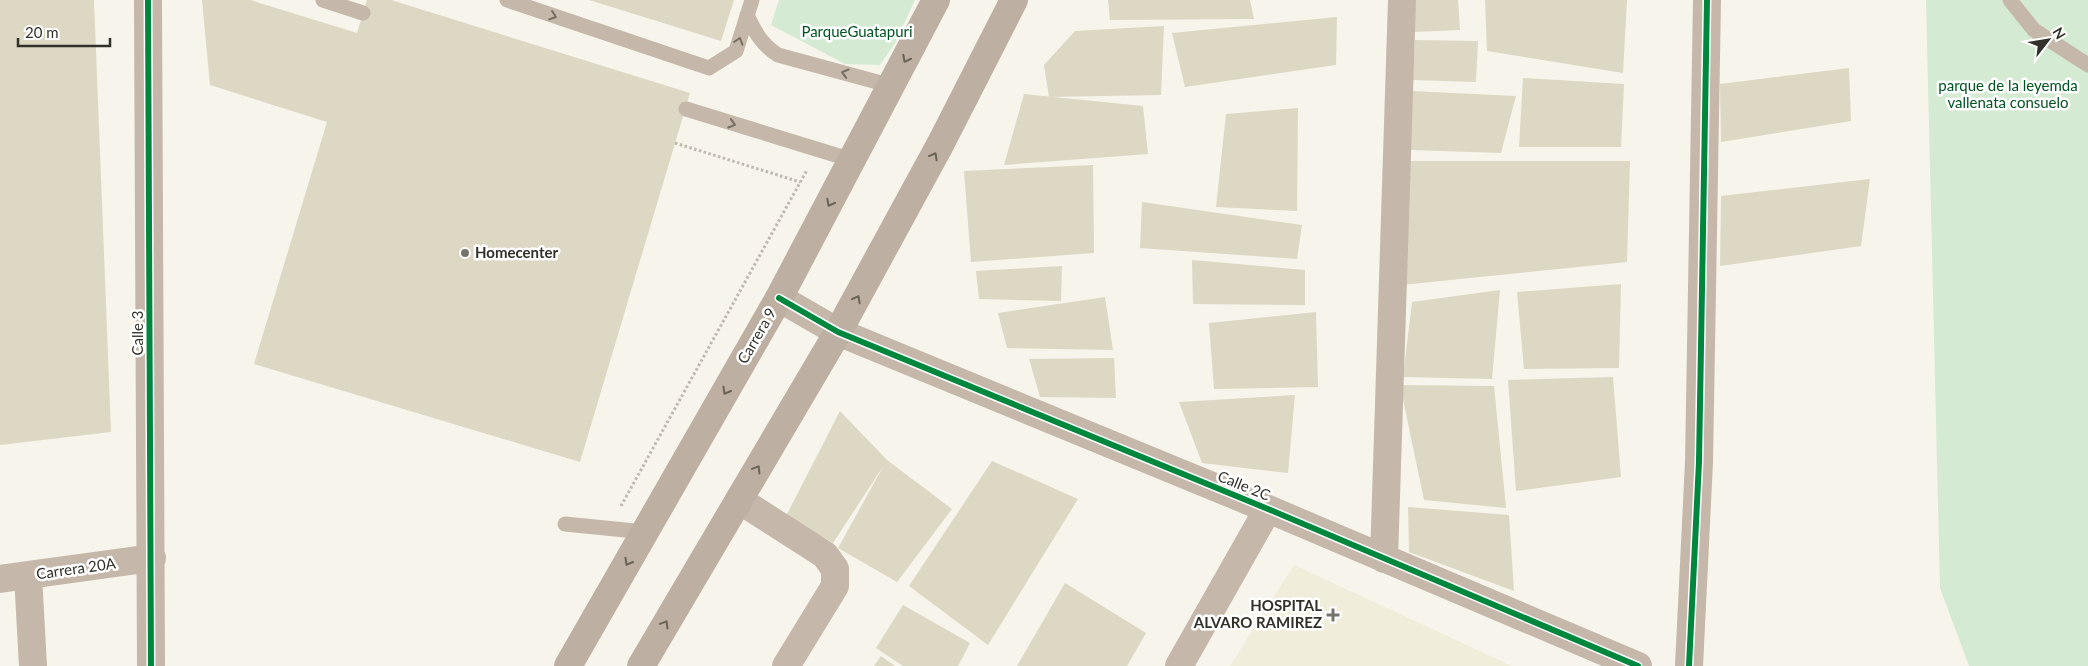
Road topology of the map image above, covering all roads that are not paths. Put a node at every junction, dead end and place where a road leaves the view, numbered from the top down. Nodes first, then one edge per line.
1 (148, 0) edge
2 (323, 0) edge
3 (507, 0) edge
4 (752, 0) edge
5 (936, 0) edge
6 (1014, 0) edge
7 (1402, 0) edge
8 (1707, 0) edge
9 (2010, 0) edge
10 (363, 13) dead end
11 (747, 15) junction
12 (2088, 65) edge
13 (892, 86) junction
14 (686, 109) dead end
15 (852, 160) junction
16 (779, 298) junction
17 (838, 332) junction
18 (739, 500) junction
19 (1268, 509) junction
20 (565, 524) dead end
21 (645, 532) junction
22 (152, 558) junction
23 (1384, 560) junction
24 (28, 576) junction
25 (0, 579) edge
26 (33, 666) edge
27 (152, 666) edge
28 (568, 666) edge
29 (641, 666) edge
30 (786, 666) edge
31 (1179, 666) edge
32 (1638, 666) edge
33 (1689, 666) edge

1 - 22 street, Calle 3
2 - 10 lane
3 -> 11 lane
4 - 11 lane
5 -> 13 highway, Carrera 9
17 -> 6 highway
7 - 23 street
8 - 33 street
9 - 12 lane
13 -> 11 lane
13 - 15 highway, Carrera 9
14 -> 15 lane
15 -> 16 highway, Carrera 9
16 - 17 street, Calle 2C
16 -> 21 highway, Carrera 9
18 -> 17 highway
17 - 19 street, Calle 2C
29 -> 18 highway
18 - 30 street
19 - 23 street, Calle 2C
19 - 31 street
20 - 21 lane
21 -> 28 highway, Carrera 9
22 - 24 street, Carrera 20A
22 - 27 street, Calle 3
23 - 32 street, Calle 2C
24 - 25 street, Carrera 20A
24 - 26 street

